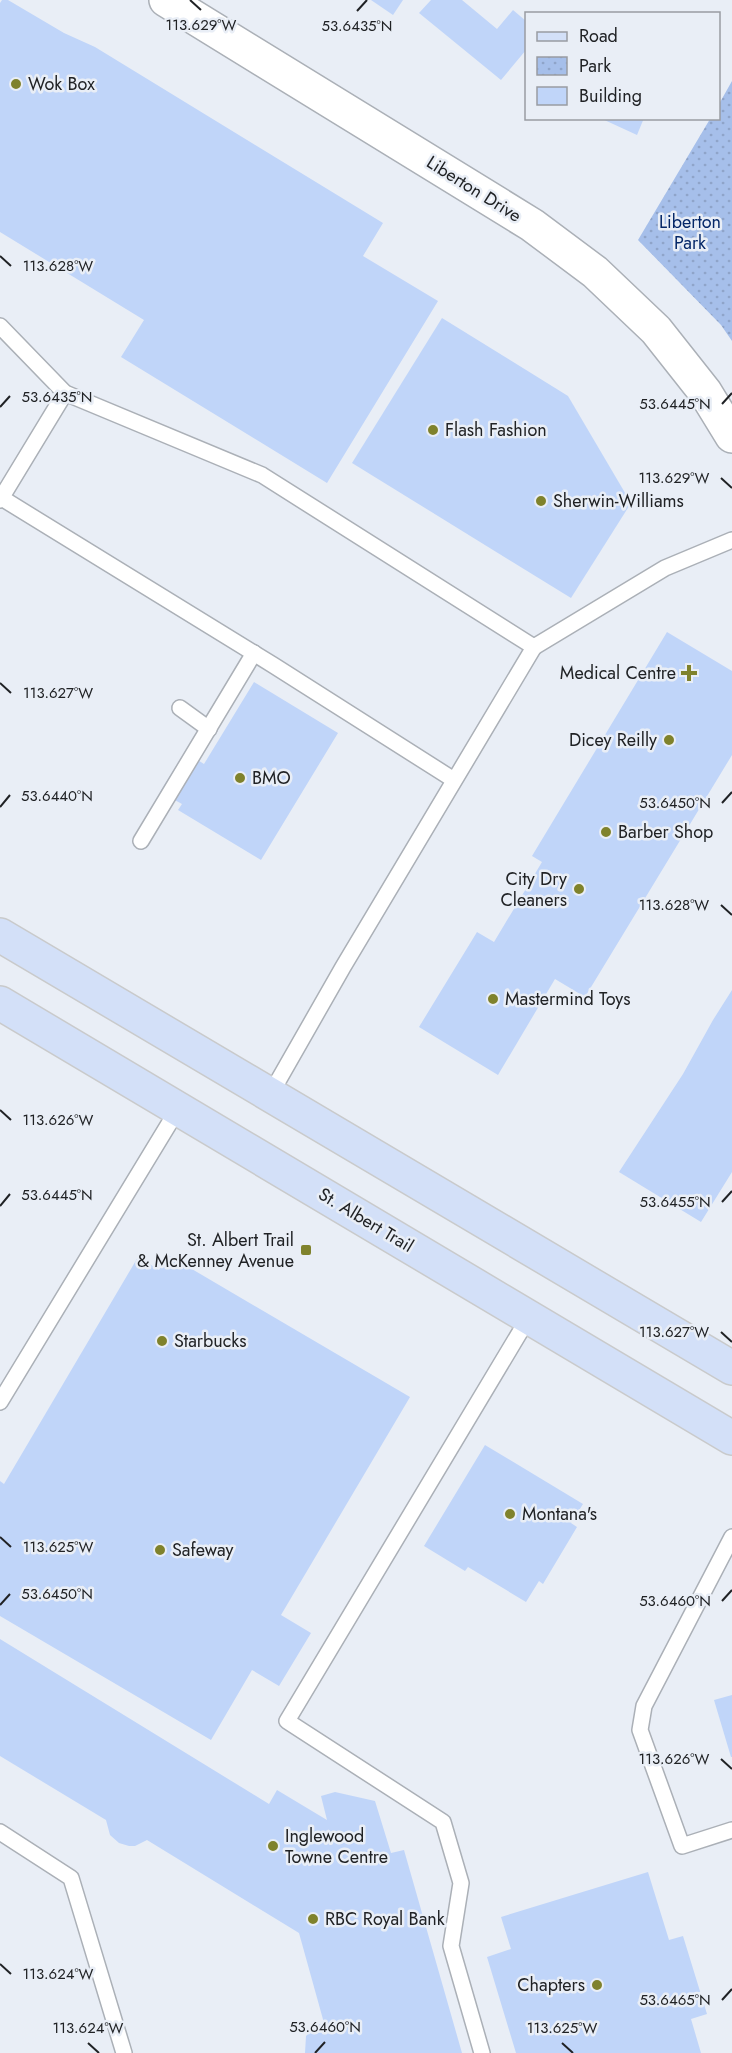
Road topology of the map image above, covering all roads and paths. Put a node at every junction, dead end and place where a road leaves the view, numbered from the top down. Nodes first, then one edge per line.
1 (166, 0) edge
2 (0, 326) edge
3 (65, 393) junction
4 (732, 436) edge
5 (0, 498) edge
6 (732, 540) edge
7 (534, 647) junction
8 (254, 653) junction
9 (180, 708) dead end
10 (209, 729) junction
11 (454, 780) junction
12 (141, 841) dead end
13 (0, 935) edge
14 (0, 1003) edge
15 (270, 1095) junction
16 (178, 1109) junction
17 (530, 1317) junction
18 (732, 1368) edge
19 (0, 1402) edge
20 (732, 1438) edge
21 (732, 1537) edge
22 (732, 1830) edge
23 (0, 1832) edge
24 (124, 2053) edge
25 (482, 2053) edge

1 - 4 street, Liberton Drive
2 - 3 lane
3 - 5 lane
3 - 7 lane
5 - 8 lane
6 - 7 lane
7 - 11 lane
8 - 10 lane
8 - 11 lane
9 - 10 lane
10 - 12 lane
11 - 15 lane
13 - 15 main road
14 - 16 main road, St. Albert Trail
15 - 18 main road
16 - 17 main road, St. Albert Trail
16 - 19 lane
17 - 20 main road, St. Albert Trail
17 - 25 lane
21 - 22 lane
23 - 24 lane

